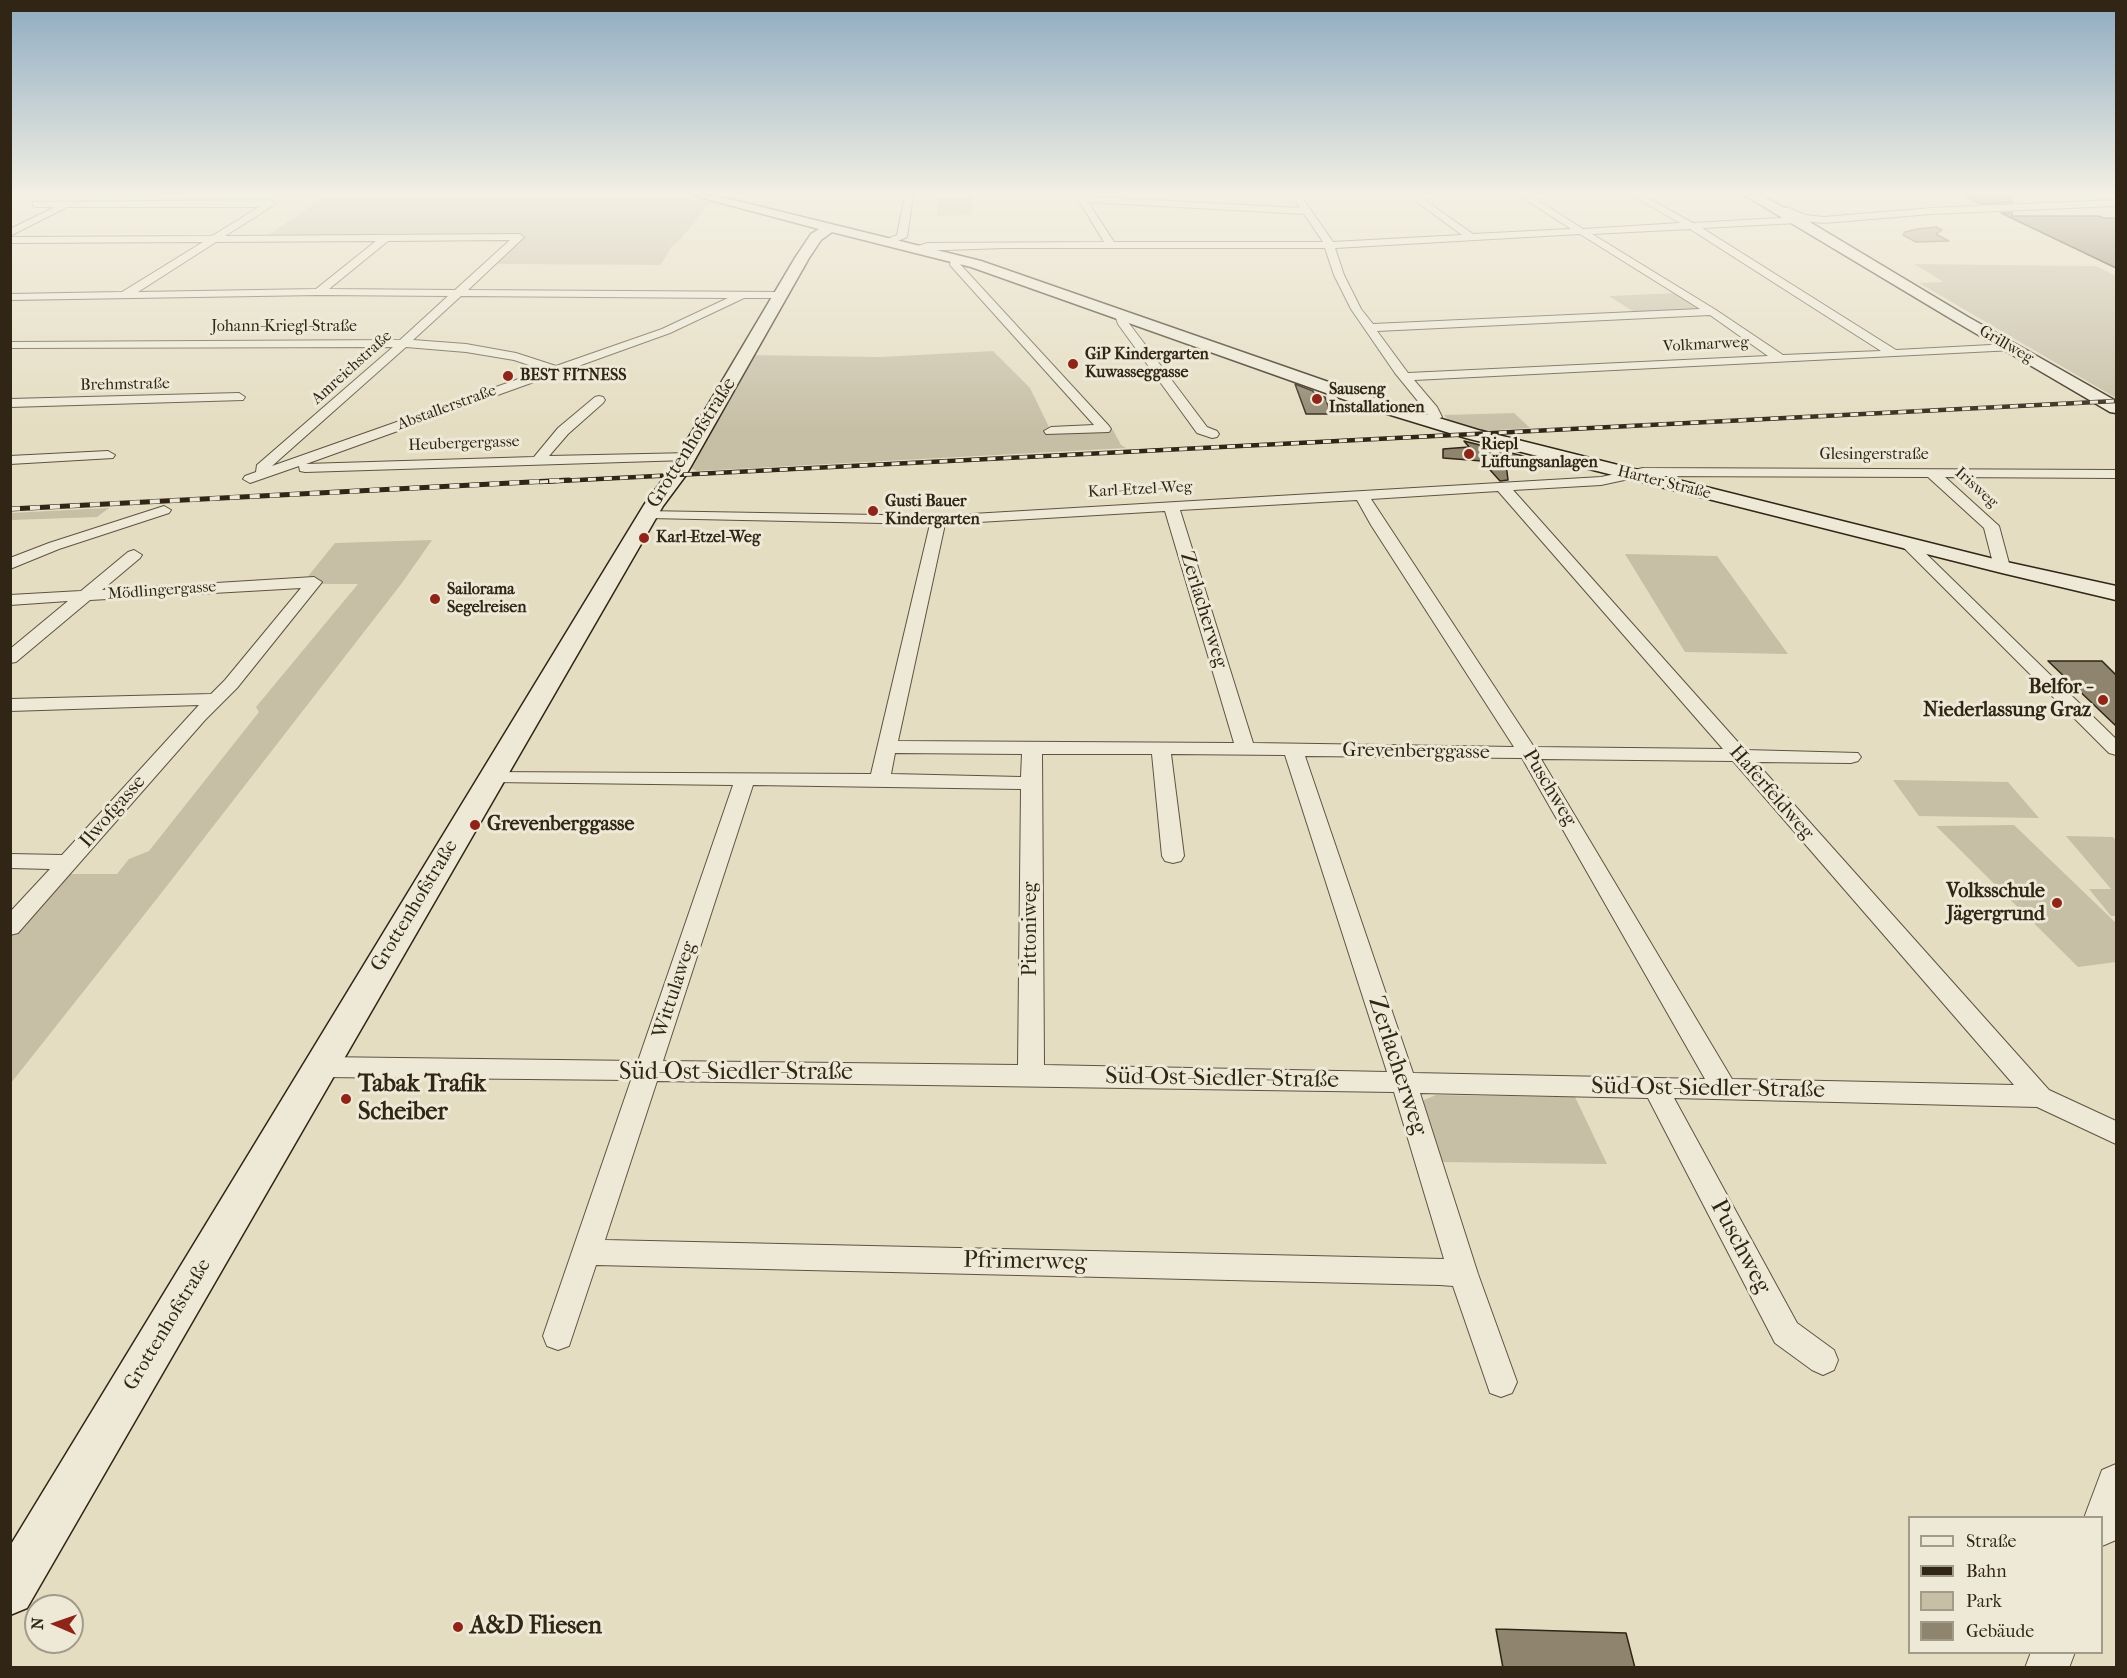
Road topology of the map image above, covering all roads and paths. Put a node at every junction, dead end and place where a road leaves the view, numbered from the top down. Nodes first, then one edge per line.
1 (157, 274) edge
2 (341, 274) edge
3 (479, 274) edge
4 (793, 274) edge
5 (964, 274) edge
6 (1007, 274) edge
7 (1340, 274) edge
8 (1650, 274) edge
9 (1768, 274) edge
10 (1888, 274) edge
11 (319, 292) junction
12 (460, 292) junction
13 (745, 294) junction
14 (124, 295) junction
15 (781, 295) junction
16 (10, 297) edge
17 (1712, 312) junction
18 (1126, 316) junction
19 (1368, 328) junction
20 (404, 344) junction
21 (10, 345) edge
22 (2010, 348) junction
23 (1893, 353) junction
24 (1779, 358) junction
25 (555, 370) junction
26 (1405, 376) junction
27 (239, 397) dead end
28 (599, 400) dead end
29 (10, 403) edge
30 (2111, 405) edge
31 (1429, 421) junction
32 (1051, 431) dead end
33 (1212, 434) dead end
34 (108, 455) dead end
35 (687, 456) junction
36 (10, 460) edge
37 (539, 460) junction
38 (283, 469) junction
39 (1931, 473) junction
40 (2116, 474) edge
41 (263, 475) junction
42 (1632, 475) junction
43 (250, 479) dead end
44 (1503, 488) junction
45 (1362, 496) junction
46 (1171, 506) junction
47 (164, 510) dead end
48 (649, 514) junction
49 (938, 520) junction
50 (1907, 543) junction
51 (134, 555) dead end
52 (10, 564) edge
53 (2002, 567) junction
54 (314, 582) joint
55 (2116, 593) edge
56 (84, 596) junction
57 (10, 600) edge
58 (10, 658) edge
59 (217, 699) junction
60 (10, 705) edge
61 (887, 747) junction
62 (1161, 748) junction
63 (1032, 749) junction
64 (1245, 749) junction
65 (2116, 749) edge
66 (1293, 750) junction
67 (1529, 753) junction
68 (1739, 756) junction
69 (1851, 757) dead end
70 (492, 776) junction
71 (745, 779) junction
72 (880, 780) junction
73 (1032, 783) junction
74 (1173, 856) dead end
75 (10, 861) edge
76 (70, 862) junction
77 (10, 927) edge
78 (320, 1067) junction
79 (648, 1072) junction
80 (1031, 1075) junction
81 (1404, 1084) junction
82 (1724, 1088) junction
83 (1656, 1089) junction
84 (2040, 1097) junction
85 (2116, 1133) edge
86 (587, 1252) junction
87 (1463, 1274) junction
88 (558, 1336) dead end
89 (1823, 1360) dead end
90 (1501, 1382) dead end
91 (2116, 1484) edge
92 (2103, 1522) edge
93 (10, 1591) edge
94 (2053, 1654) edge
95 (2047, 1668) edge

1 - 14 street
2 - 11 street
3 - 12 street, Amreichstraße
4 - 15 main road, Grottenhofstraße
5 - 32 street
6 - 18 main road, Harter Straße
7 - 19 street
8 - 17 street
9 - 23 street
10 - 22 main road, Grillweg
11 - 12 street
11 - 14 street
12 - 13 street
12 - 20 street, Amreichstraße
13 - 15 street
13 - 25 street, Abstallerstraße
14 - 16 street
15 - 35 main road, Grottenhofstraße
17 - 19 street
17 - 24 street
18 - 31 main road, Harter Straße
18 - 33 street
19 - 26 street
20 - 21 street, Johann-Kriegl-Straße
20 - 25 street, Johann-Kriegl-Straße
20 - 41 street, Amreichstraße
22 - 23 street, Volkmarweg
22 - 30 main road, Grillweg
23 - 24 street, Volkmarweg
24 - 26 street, Volkmarweg
25 - 38 street, Abstallerstraße
26 - 31 street
27 - 29 street, Brehmstraße
28 - 37 street, Heubergergasse
31 - 42 main road, Harter Straße
34 - 36 street
35 - 37 street, Heubergergasse
35 - 48 main road, Grottenhofstraße
37 - 38 street, Heubergergasse
38 - 41 street, Abstallerstraße
39 - 40 street, Glesingerstraße
39 - 42 street, Glesingerstraße
39 - 53 street, Irisweg
41 - 43 street, Abstallerstraße
42 - 44 street, Karl-Etzel-Weg
42 - 50 main road, Harter Straße
44 - 45 street, Karl-Etzel-Weg
44 - 68 street, Haferfeldweg
45 - 46 street, Karl-Etzel-Weg
45 - 67 street, Puschweg
46 - 49 street, Karl-Etzel-Weg
46 - 64 street, Zerlacherweg
47 - 52 street
48 - 49 street, Karl-Etzel-Weg
48 - 70 main road, Grottenhofstraße
49 - 61 street
50 - 53 main road, Harter Straße
50 - 65 street
51 - 56 street
53 - 55 main road, Harter Straße
54 - 56 street, Mödlingergasse
54 - 59 street, Ilwofgasse
56 - 57 street, Mödlingergasse
56 - 58 street
59 - 60 street
59 - 76 street, Ilwofgasse
61 - 63 street, Grevenberggasse
61 - 72 street
62 - 63 street, Grevenberggasse
62 - 64 street, Grevenberggasse
62 - 74 street
63 - 73 street
64 - 66 street, Grevenberggasse
66 - 67 street, Grevenberggasse
66 - 81 street, Zerlacherweg
67 - 68 street, Grevenberggasse
67 - 82 street, Puschweg
68 - 69 street, Grevenberggasse
68 - 84 street, Haferfeldweg
70 - 71 street
70 - 78 main road, Grottenhofstraße
71 - 72 street
71 - 79 street, Wittulaweg
72 - 73 street
73 - 80 street, Pittoniweg
75 - 76 street
76 - 77 street, Ilwofgasse
78 - 79 street, Süd-Ost-Siedler-Straße
78 - 93 main road, Grottenhofstraße
79 - 80 street, Süd-Ost-Siedler-Straße
79 - 86 street, Wittulaweg
80 - 81 street, Süd-Ost-Siedler-Straße
81 - 83 street, Süd-Ost-Siedler-Straße
81 - 87 street, Zerlacherweg
82 - 83 street, Süd-Ost-Siedler-Straße
82 - 84 street, Süd-Ost-Siedler-Straße
83 - 89 street, Puschweg
84 - 85 street, Süd-Ost-Siedler-Straße
86 - 87 street, Pfrimerweg
86 - 88 street, Wittulaweg
87 - 90 street, Zerlacherweg
91 - 92 street
94 - 95 street

